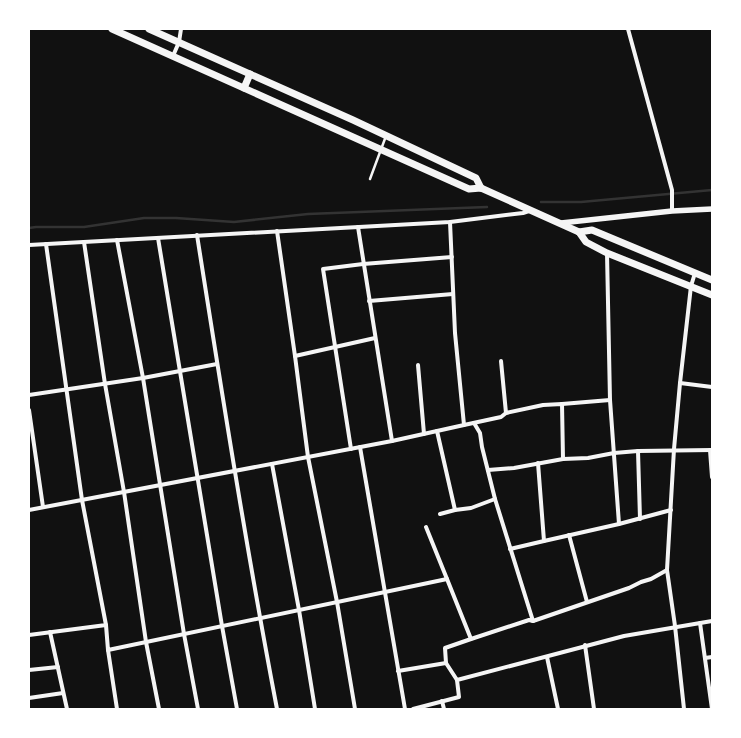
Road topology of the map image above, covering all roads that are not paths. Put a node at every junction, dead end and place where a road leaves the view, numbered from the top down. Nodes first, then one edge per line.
1 (112, 29) edge
2 (149, 29) edge
3 (181, 29) edge
4 (628, 29) edge
5 (179, 42) junction
6 (173, 56) junction
7 (250, 74) junction
8 (244, 88) junction
9 (387, 136) junction
10 (381, 149) junction
11 (370, 179) dead end
12 (481, 188) junction
13 (712, 209) edge
14 (529, 211) junction
15 (672, 211) junction
16 (450, 222) junction
17 (559, 224) junction
18 (358, 227) junction
19 (277, 231) junction
20 (579, 232) junction
21 (197, 235) junction
22 (158, 238) junction
23 (117, 240) junction
24 (84, 242) junction
25 (29, 244) edge
26 (46, 244) junction
27 (607, 253) junction
28 (452, 257) junction
29 (364, 264) junction
30 (695, 273) junction
31 (712, 280) edge
32 (691, 286) junction
33 (453, 294) junction
34 (712, 295) edge
35 (369, 301) junction
36 (375, 338) junction
37 (336, 347) junction
38 (296, 356) junction
39 (501, 361) dead end
40 (217, 364) junction
41 (418, 365) dead end
42 (179, 371) junction
43 (143, 378) junction
44 (105, 384) junction
45 (680, 384) junction
46 (712, 387) edge
47 (66, 390) junction
48 (29, 395) edge
49 (610, 400) junction
50 (562, 404) junction
51 (29, 410) edge
52 (506, 413) junction
53 (474, 423) junction
54 (464, 425) junction
55 (437, 431) junction
56 (424, 434) junction
57 (392, 442) junction
58 (360, 448) junction
59 (351, 449) junction
60 (674, 449) junction
61 (711, 450) edge
62 (638, 451) junction
63 (614, 453) junction
64 (308, 457) junction
65 (563, 459) junction
66 (272, 464) junction
67 (538, 464) junction
68 (488, 470) junction
69 (236, 471) junction
70 (712, 477) edge
71 (198, 478) junction
72 (161, 485) junction
73 (124, 492) junction
74 (495, 499) junction
75 (82, 500) junction
76 (43, 507) junction
77 (29, 510) edge
78 (455, 510) junction
79 (671, 510) junction
80 (440, 514) dead end
81 (640, 519) junction
82 (619, 524) junction
83 (426, 527) dead end
84 (569, 535) junction
85 (544, 541) junction
86 (510, 549) junction
87 (668, 570) junction
88 (447, 579) junction
89 (384, 593) junction
90 (338, 602) junction
91 (587, 602) junction
92 (299, 610) junction
93 (260, 618) junction
94 (533, 621) junction
95 (712, 621) edge
96 (700, 623) junction
97 (106, 625) junction
98 (222, 626) junction
99 (675, 626) junction
100 (50, 632) junction
101 (184, 634) junction
102 (29, 635) edge
103 (471, 639) junction
104 (146, 642) junction
105 (584, 645) junction
106 (108, 650) junction
107 (547, 656) junction
108 (712, 657) edge
109 (705, 658) junction
110 (446, 663) junction
111 (58, 667) junction
112 (29, 670) edge
113 (398, 671) junction
114 (457, 680) junction
115 (64, 693) junction
116 (29, 698) edge
117 (442, 701) junction
118 (67, 709) edge
119 (116, 709) edge
120 (159, 709) edge
121 (198, 709) edge
122 (237, 709) edge
123 (277, 709) edge
124 (315, 709) edge
125 (355, 709) edge
126 (405, 709) edge
127 (413, 709) edge
128 (444, 709) edge
129 (558, 709) edge
130 (594, 709) edge
131 (684, 709) edge
132 (712, 709) edge

1 - 6 main road
2 - 5 main road
3 - 5 street
4 - 15 street
5 - 6 street
5 - 7 main road
6 - 8 main road
7 - 8 main road
7 - 9 main road
8 - 10 main road
9 - 10 lane
9 - 12 main road
10 - 11 lane
10 - 12 main road
12 - 14 main road
13 - 15 street
14 - 16 street
14 - 17 main road
15 - 17 street
16 - 18 street
16 - 28 street
17 - 20 main road
18 - 19 street
18 - 29 street
19 - 21 street
19 - 38 street
20 - 27 main road
20 - 30 main road
21 - 22 street
21 - 40 street
22 - 23 street
22 - 42 street
23 - 24 street
23 - 43 street
24 - 26 street
24 - 44 street
25 - 26 street
26 - 47 street
27 - 32 main road
27 - 49 street
28 - 29 street
28 - 33 street
29 - 35 street
29 - 37 street
30 - 31 main road
30 - 32 street
32 - 34 main road
32 - 45 street
33 - 35 street
33 - 54 street
35 - 36 street
36 - 37 street
36 - 57 street
37 - 38 street
37 - 59 street
38 - 64 street
39 - 52 street
40 - 42 street
40 - 69 street
41 - 56 street
42 - 43 street
42 - 71 street
43 - 44 street
43 - 72 street
44 - 47 street
44 - 73 street
45 - 46 street
45 - 60 street
47 - 48 street
47 - 75 street
49 - 50 street
49 - 63 street
50 - 52 street
50 - 65 street
51 - 76 street
52 - 53 street
53 - 54 street
53 - 68 street
54 - 55 street
55 - 56 street
55 - 78 street
56 - 57 street
57 - 58 street
58 - 59 street
58 - 89 street
59 - 64 street
60 - 61 street
60 - 62 street
60 - 79 street
61 - 70 street
62 - 63 street
62 - 81 street
63 - 65 street
63 - 82 street
64 - 66 street
64 - 90 street
65 - 67 street
66 - 69 street
66 - 92 street
67 - 68 street
67 - 85 street
68 - 74 street
69 - 71 street
69 - 93 street
71 - 72 street
71 - 98 street
72 - 73 street
72 - 101 street
73 - 75 street
73 - 104 street
74 - 78 street
74 - 86 street
75 - 76 street
75 - 97 street
76 - 77 street
78 - 80 street
79 - 81 street
79 - 87 street
81 - 82 street
82 - 84 street
83 - 88 street
84 - 85 street
84 - 91 street
85 - 86 street
86 - 94 street
87 - 91 street
87 - 99 street
88 - 89 street
88 - 103 street
89 - 90 street
89 - 113 street
90 - 92 street
90 - 125 street
91 - 94 street
92 - 93 street
92 - 124 street
93 - 98 street
93 - 123 street
94 - 103 street
95 - 96 street
96 - 99 street
96 - 109 street
97 - 100 street
97 - 106 street
98 - 101 street
98 - 122 street
99 - 105 street
99 - 131 street
100 - 102 street
100 - 111 street
101 - 104 street
101 - 121 street
103 - 110 street
104 - 106 street
104 - 120 street
105 - 107 street
105 - 130 street
106 - 119 street
107 - 114 street
107 - 129 street
108 - 109 street
109 - 132 street
110 - 113 street
110 - 114 street
111 - 112 street
111 - 115 street
113 - 126 street
114 - 117 street
115 - 116 street
115 - 118 street
117 - 127 street
117 - 128 street

